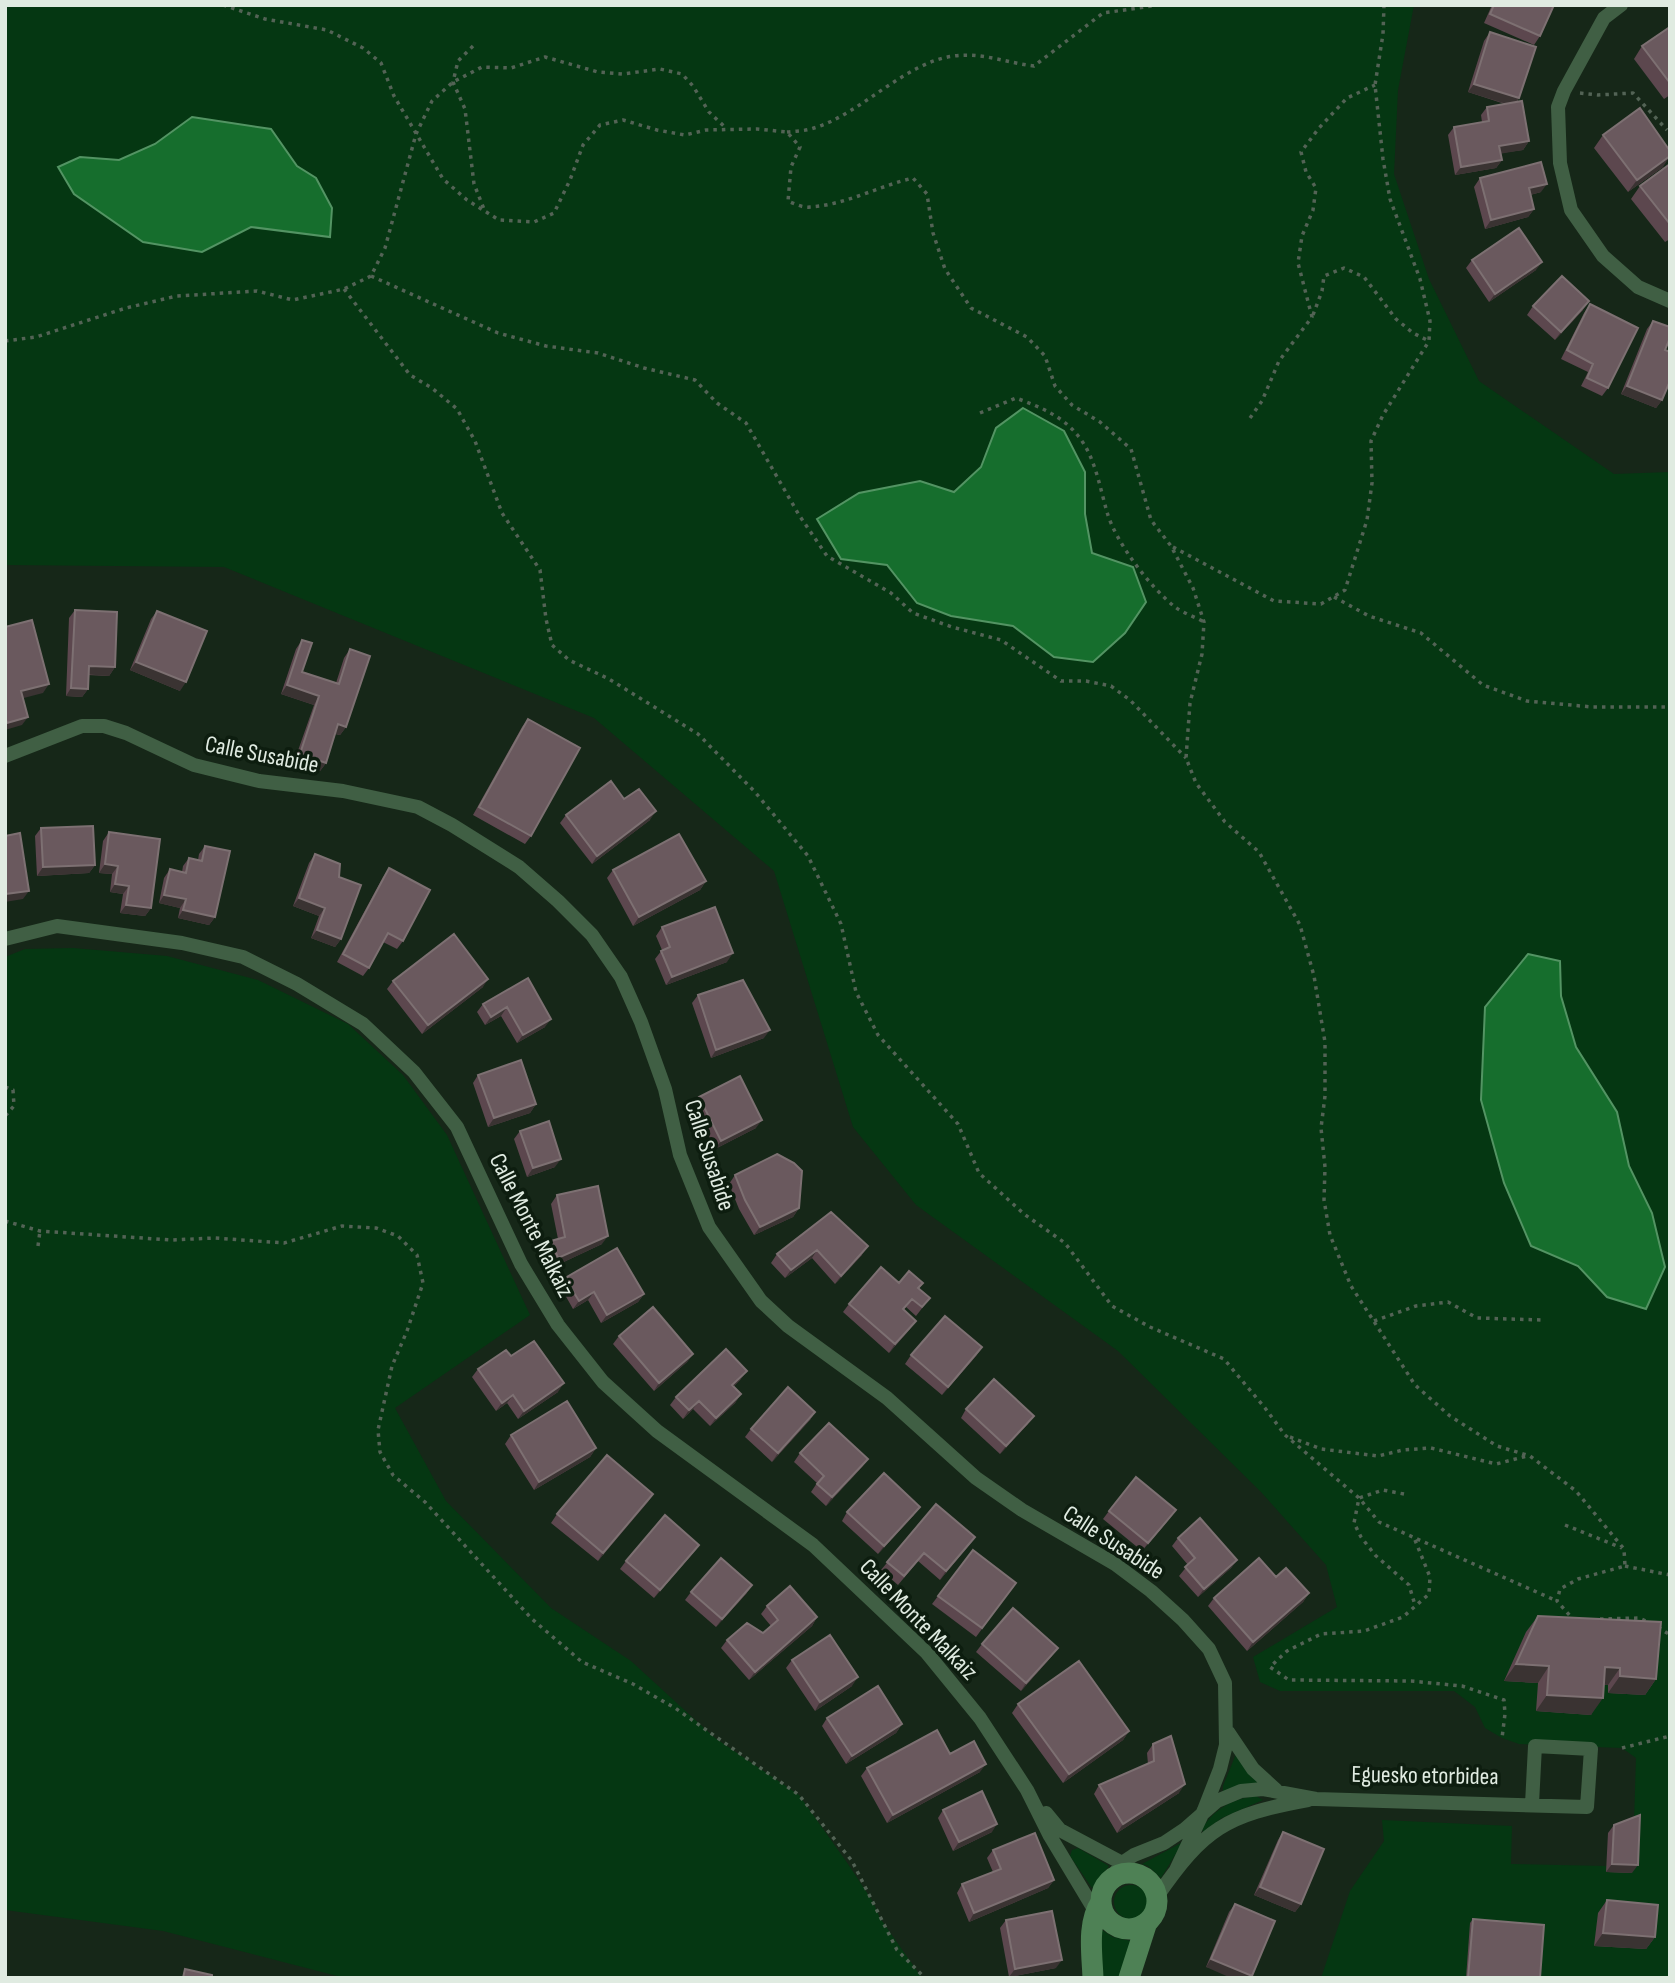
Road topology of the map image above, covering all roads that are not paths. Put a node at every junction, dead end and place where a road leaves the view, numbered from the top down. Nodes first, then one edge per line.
1 (1621, 5) edge
2 (1670, 301) edge
3 (5, 755) edge
4 (5, 939) edge
5 (1228, 1732) junction
6 (1027, 1790) junction
7 (1276, 1790) junction
8 (1316, 1799) junction
9 (1532, 1804) junction
10 (1204, 1810) junction
11 (1122, 1863) junction
12 (1176, 1870) junction
13 (1145, 1878) junction
14 (1156, 1898) junction
15 (1102, 1904) junction
16 (1147, 1922) junction
17 (1093, 1978) edge
18 (1129, 1978) edge

1 - 2 street
3 - 5 street, Calle Susabide
4 - 6 street, Calle Monte Malkaiz
5 - 7 street
5 - 10 street, Calle Susabide
6 - 11 street, Calle Monte Malkaiz
6 - 15 street, Calle Monte Malkaiz
7 - 8 street, Eguesko etorbidea
7 - 10 street, Eguesko etorbidea
8 - 9 street, Eguesko etorbidea
8 - 12 street, Eguesko etorbidea
9 - 9 street, Eguesko etorbidea
10 - 11 street, Eguesko etorbidea
10 - 12 street, Eguesko etorbidea
11 - 13 street, Calle Monte Malkaiz
11 - 15 street, Eguesko etorbidea
12 - 14 street, Eguesko etorbidea
13 - 14 street
13 - 15 street
14 - 16 street
15 - 16 street
15 - 17 street, Eguesko etorbidea
16 - 18 street

